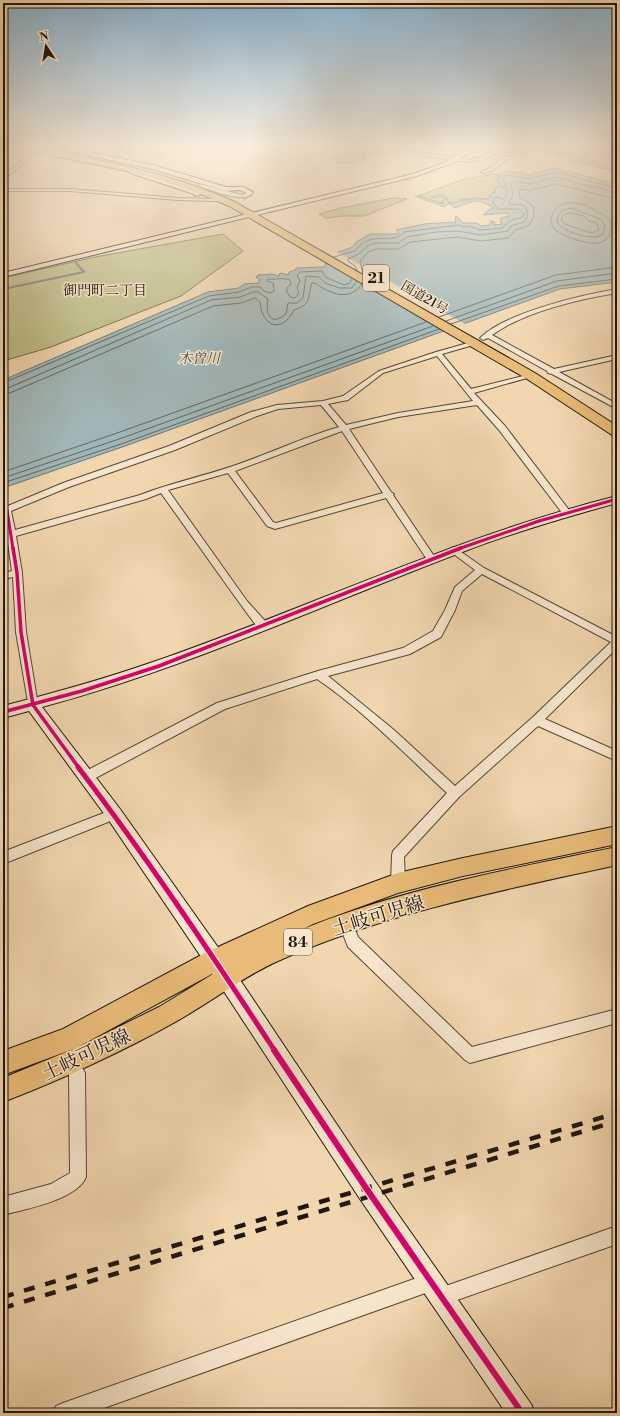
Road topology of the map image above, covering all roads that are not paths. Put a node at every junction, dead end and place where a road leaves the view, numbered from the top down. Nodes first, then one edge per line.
1 (261, 213) edge
2 (257, 214) junction
3 (3, 262) edge
4 (5, 275) edge
5 (617, 292) edge
6 (477, 338) junction
7 (438, 353) junction
8 (617, 357) edge
9 (542, 374) junction
10 (469, 392) junction
11 (478, 402) junction
12 (323, 403) junction
13 (617, 407) edge
14 (617, 422) edge
15 (345, 429) junction
16 (617, 432) edge
17 (230, 470) junction
18 (163, 489) junction
19 (390, 494) junction
20 (617, 499) edge
21 (5, 510) edge
22 (566, 512) junction
23 (11, 534) junction
24 (454, 550) junction
25 (431, 559) junction
26 (481, 570) junction
27 (17, 573) junction
28 (3, 576) edge
29 (262, 625) junction
30 (617, 641) edge
31 (318, 675) junction
32 (33, 705) junction
33 (3, 712) edge
34 (537, 720) junction
35 (617, 756) edge
36 (86, 776) junction
37 (455, 793) junction
38 (114, 814) junction
39 (617, 836) edge
40 (617, 856) edge
41 (3, 858) edge
42 (398, 883) junction
43 (346, 924) junction
44 (220, 969) junction
45 (617, 1016) edge
46 (71, 1061) junction
47 (3, 1063) edge
48 (3, 1090) edge
49 (3, 1206) edge
50 (617, 1236) edge
51 (436, 1290) junction
52 (63, 1413) edge
53 (522, 1413) edge

1 - 2 street
2 - 4 street
2 - 6 highway, 国道21号 / 21
3 - 4 street
5 - 6 street
6 - 7 street
6 - 9 highway, 国道21号 / 21
6 - 9 street
7 - 10 street
7 - 12 street
8 - 9 street
9 - 10 street
9 - 13 street
9 - 14 highway, 国道21号 / 21
9 - 16 highway, 国道21号 / 21
10 - 11 street
11 - 15 street
11 - 22 street
12 - 15 street
12 - 21 street
15 - 17 street
15 - 19 street
17 - 18 street
17 - 19 street
18 - 23 street
18 - 29 street
19 - 25 street
20 - 22 street
21 - 23 street
22 - 24 street
23 - 27 street
24 - 25 street
24 - 26 street
25 - 29 street
26 - 30 street
26 - 31 street
27 - 28 street
27 - 32 street
29 - 32 street
30 - 34 street
31 - 36 street
31 - 37 street
32 - 33 street
32 - 36 street
34 - 35 street
34 - 37 street
36 - 38 street
37 - 42 street
38 - 41 street
38 - 44 street
39 - 42 main road, 土岐可児線 / 84
40 - 43 main road, 土岐可児線 / 84
42 - 44 main road, 土岐可児線 / 84
43 - 44 main road, 土岐可児線 / 84
43 - 45 street
44 - 46 main road, 土岐可児線 / 84
44 - 47 main road, 土岐可児線 / 84
44 - 51 street
46 - 48 main road, 土岐可児線 / 84
46 - 49 street
50 - 51 street
51 - 52 street
51 - 53 street

